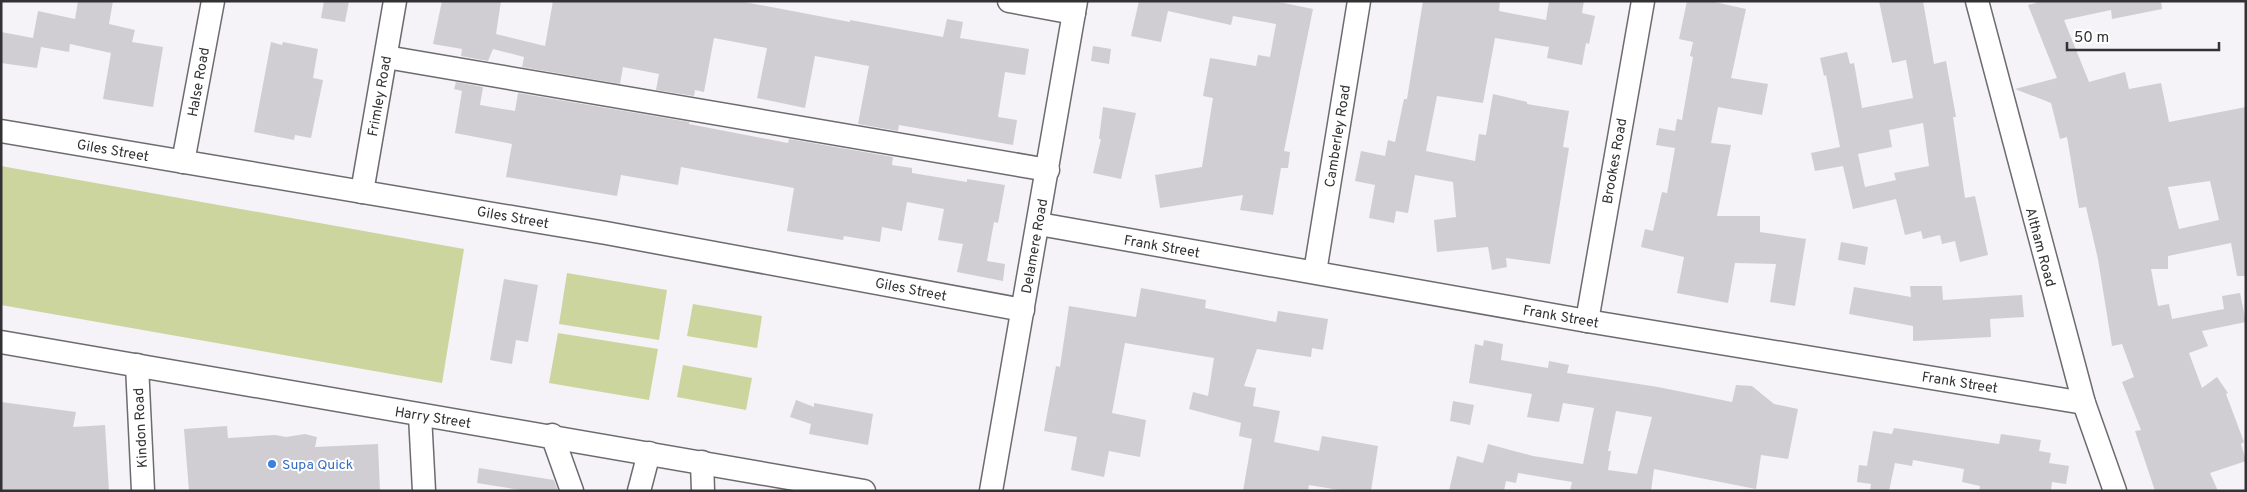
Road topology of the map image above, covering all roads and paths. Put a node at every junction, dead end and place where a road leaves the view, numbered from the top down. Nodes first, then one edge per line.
1 (213, 1) edge
2 (395, 1) edge
3 (1009, 1) edge
4 (1359, 1) edge
5 (1643, 1) edge
6 (1977, 1) edge
7 (1075, 7) edge
8 (386, 57) junction
9 (1, 132) edge
10 (183, 162) junction
11 (1048, 170) junction
12 (362, 192) junction
13 (1039, 224) junction
14 (1315, 272) junction
15 (1022, 310) junction
16 (1587, 321) junction
17 (1, 342) edge
18 (137, 365) junction
19 (2084, 403) junction
20 (420, 416) junction
21 (552, 436) junction
22 (649, 452) junction
23 (702, 462) junction
24 (801, 485) edge
25 (143, 491) edge
26 (424, 491) edge
27 (572, 491) edge
28 (639, 491) edge
29 (703, 491) edge
30 (864, 491) edge
31 (991, 491) edge
32 (2114, 491) edge

1 - 10 street, Halse Road
2 - 8 street, Frimley Road
3 - 7 street
4 - 14 street, Camberley Road
5 - 16 street, Brookes Road
6 - 19 street, Altham Road
7 - 11 street, Delamere Road
8 - 11 street
8 - 12 street, Frimley Road
9 - 10 street, Giles Street
10 - 12 street, Giles Street
11 - 13 street, Delamere Road
12 - 15 street, Giles Street
13 - 14 street, Frank Street
13 - 15 street, Delamere Road
14 - 16 street, Frank Street
15 - 31 street, Delamere Road
16 - 19 street, Frank Street
17 - 18 street, Harry Street
18 - 20 street, Harry Street
18 - 25 street, Kindon Road
19 - 32 street, Altham Road
20 - 21 street, Harry Street
20 - 26 street
21 - 22 street, Harry Street
21 - 27 street
22 - 23 street, Harry Street
22 - 28 street
23 - 24 street, Harry Street
23 - 29 street
24 - 30 street, Harry Street

